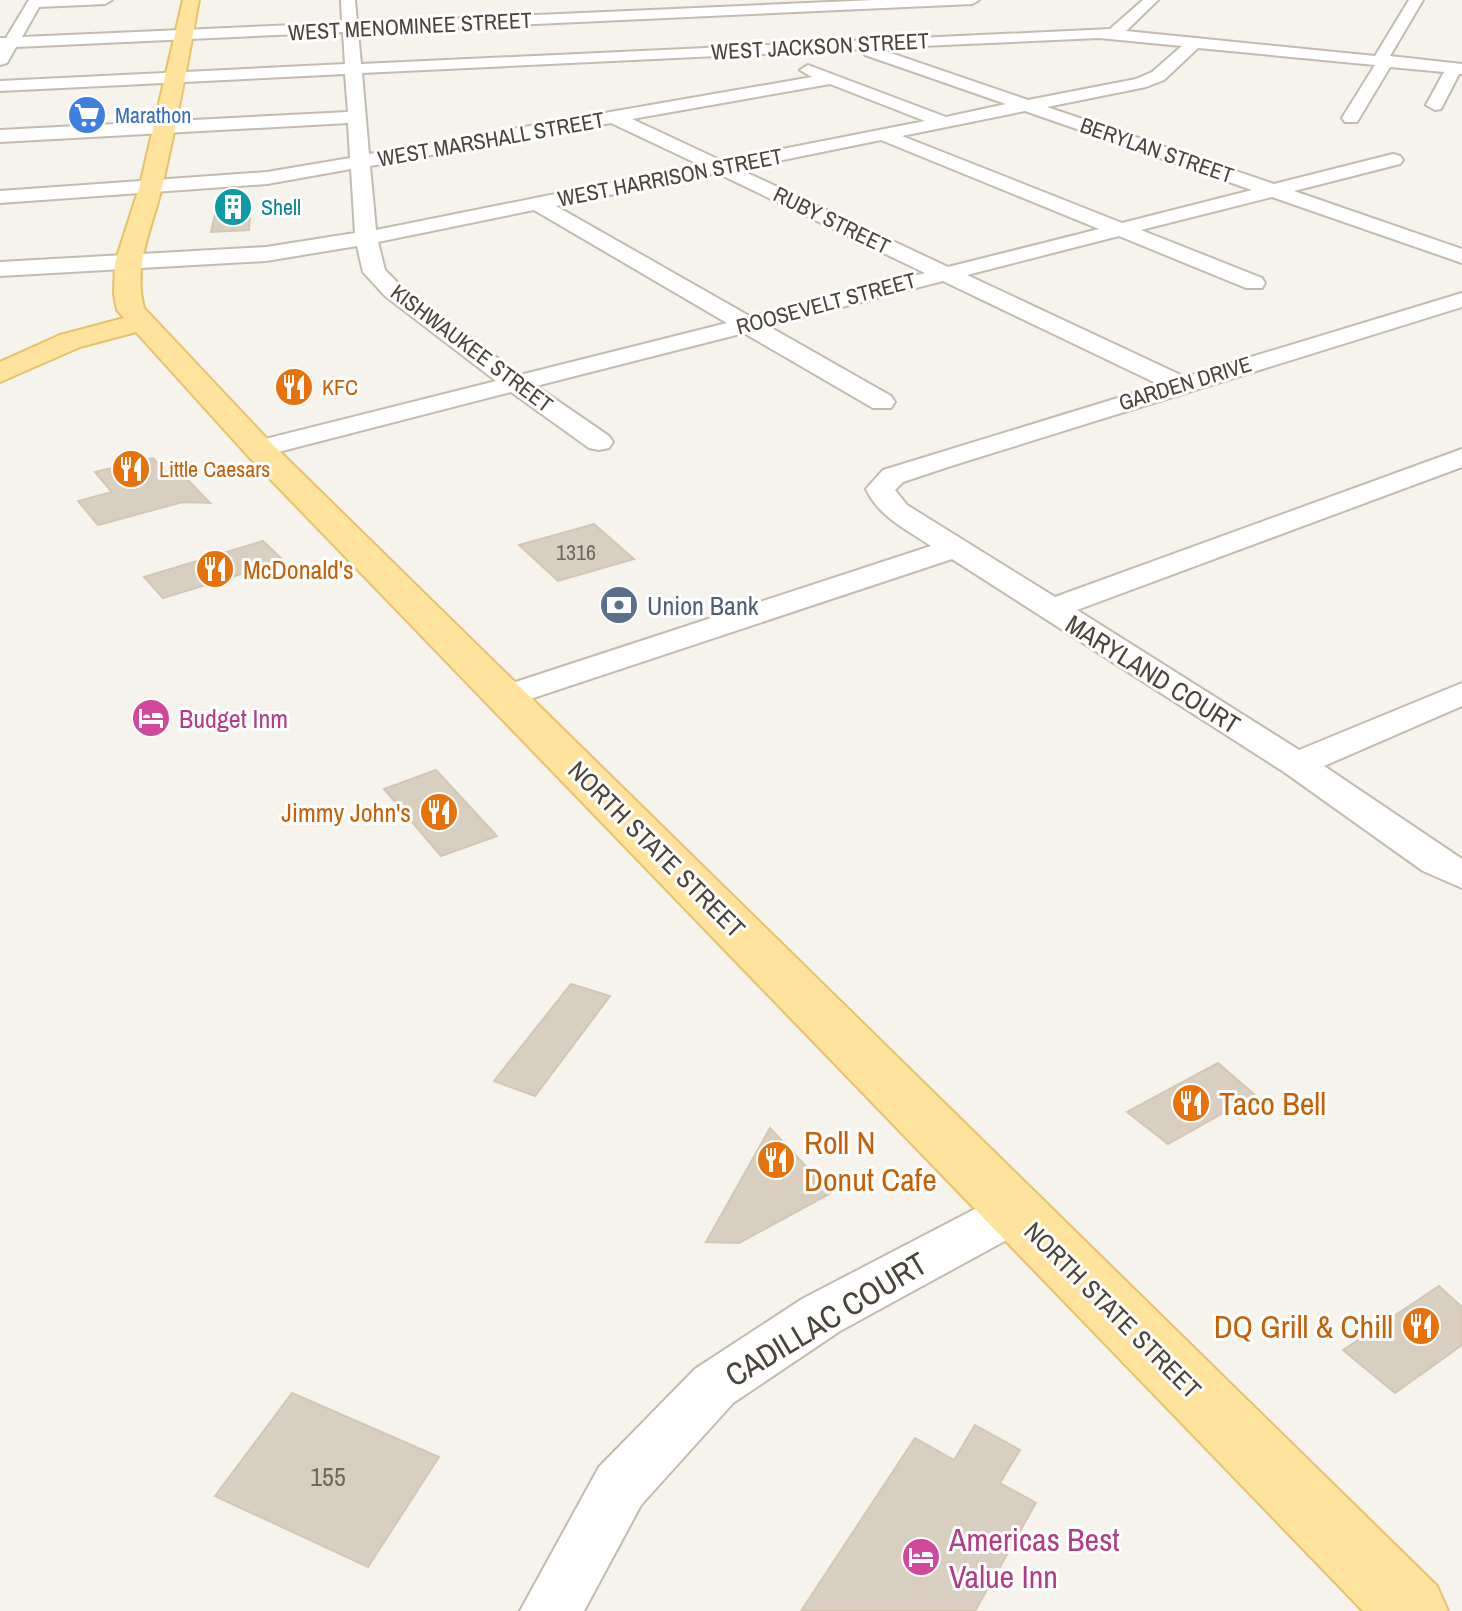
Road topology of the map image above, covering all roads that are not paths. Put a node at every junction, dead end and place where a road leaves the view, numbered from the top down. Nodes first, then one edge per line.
1 (105, 0) edge
2 (191, 0) edge
3 (348, 0) edge
4 (506, 0) edge
5 (972, 0) edge
6 (1151, 0) edge
7 (1416, 0) edge
8 (35, 2) edge
9 (952, 16) dead end
10 (349, 28) junction
11 (1115, 33) junction
12 (184, 36) junction
13 (1196, 41) junction
14 (520, 42) junction
15 (5, 43) edge
16 (852, 45) junction
17 (755, 50) junction
18 (1383, 60) junction
19 (0, 62) edge
20 (1458, 68) edge
21 (353, 69) junction
22 (176, 78) junction
23 (831, 79) junction
24 (0, 86) edge
25 (1030, 105) junction
26 (1435, 105) dead end
27 (357, 117) junction
28 (615, 118) junction
29 (1351, 118) dead end
30 (944, 122) junction
31 (163, 128) junction
32 (881, 134) junction
33 (0, 136) edge
34 (1393, 160) dead end
35 (359, 163) junction
36 (720, 167) junction
37 (150, 187) junction
38 (1270, 190) junction
39 (0, 197) edge
40 (538, 204) junction
41 (1115, 229) junction
42 (366, 238) junction
43 (1462, 256) edge
44 (128, 261) junction
45 (0, 269) edge
46 (941, 273) junction
47 (1254, 283) dead end
48 (1462, 300) edge
49 (136, 316) junction
50 (746, 324) junction
51 (0, 361) edge
52 (0, 373) edge
53 (516, 384) junction
54 (1179, 384) junction
55 (882, 402) dead end
56 (599, 442) dead end
57 (259, 449) junction
58 (1462, 457) edge
59 (910, 471) joint
60 (955, 548) junction
61 (1051, 609) junction
62 (1462, 693) edge
63 (506, 696) junction
64 (1297, 764) junction
65 (1462, 875) edge
66 (1016, 1211) junction
67 (551, 1611) edge
68 (1412, 1611) edge

1 - 8 street
2 - 12 main road
3 - 10 street, KISHWAUKEE STREET
4 - 14 street
5 - 9 street
5 - 14 street, WEST MENOMINEE STREET
6 - 11 street
7 - 18 street
8 - 15 street
10 - 12 street, WEST MENOMINEE STREET
10 - 14 street, WEST MENOMINEE STREET
10 - 21 street, KISHWAUKEE STREET
11 - 13 street, WEST JACKSON STREET
11 - 16 street, WEST JACKSON STREET
12 - 15 street, WEST MENOMINEE STREET
12 - 22 main road
13 - 18 street, WEST JACKSON STREET
13 - 25 street, WEST HARRISON STREET
14 - 17 street, WEST JACKSON STREET
14 - 21 street, WEST JACKSON STREET
15 - 19 street
16 - 17 street, WEST JACKSON STREET
16 - 25 street, BERYLAN STREET
17 - 23 street
18 - 20 street, WEST JACKSON STREET
18 - 29 street
20 - 26 street
21 - 22 street, WEST JACKSON STREET
21 - 27 street, KISHWAUKEE STREET
22 - 24 street, WEST JACKSON STREET
22 - 31 main road
23 - 28 street, WEST MARSHALL STREET
23 - 30 street
25 - 30 street, WEST HARRISON STREET
25 - 38 street, BERYLAN STREET
27 - 31 street
27 - 35 street, KISHWAUKEE STREET
28 - 35 street, WEST MARSHALL STREET
28 - 36 street, RUBY STREET
30 - 32 street, WEST HARRISON STREET
31 - 33 street
31 - 37 main road
32 - 36 street, WEST HARRISON STREET
32 - 41 street
34 - 38 street, ROOSEVELT STREET
35 - 37 street, WEST MARSHALL STREET
35 - 42 street, KISHWAUKEE STREET
36 - 40 street, WEST HARRISON STREET
36 - 46 street, RUBY STREET
37 - 39 street, WEST MARSHALL STREET
37 - 44 main road
38 - 41 street, ROOSEVELT STREET
38 - 43 street, BERYLAN STREET
40 - 42 street, WEST HARRISON STREET
40 - 50 street
41 - 46 street, ROOSEVELT STREET
41 - 47 street
42 - 44 street, WEST HARRISON STREET
42 - 53 street, KISHWAUKEE STREET
44 - 45 street, WEST HARRISON STREET
44 - 49 main road
46 - 50 street, ROOSEVELT STREET
46 - 54 street, RUBY STREET
48 - 54 street, GARDEN DRIVE
49 - 51 main road
49 - 52 main road
49 - 57 main road, NORTH STATE STREET
50 - 53 street, ROOSEVELT STREET
50 - 55 street
53 - 56 street, KISHWAUKEE STREET
53 - 57 street, ROOSEVELT STREET
54 - 59 street, GARDEN DRIVE
57 - 63 main road, NORTH STATE STREET
58 - 61 street
59 - 60 street, MARYLAND COURT
60 - 61 street, MARYLAND COURT
60 - 63 street
61 - 64 street, MARYLAND COURT
62 - 64 street
63 - 66 main road, NORTH STATE STREET
64 - 65 street, MARYLAND COURT
66 - 67 street, CADILLAC COURT
66 - 68 main road, NORTH STATE STREET

